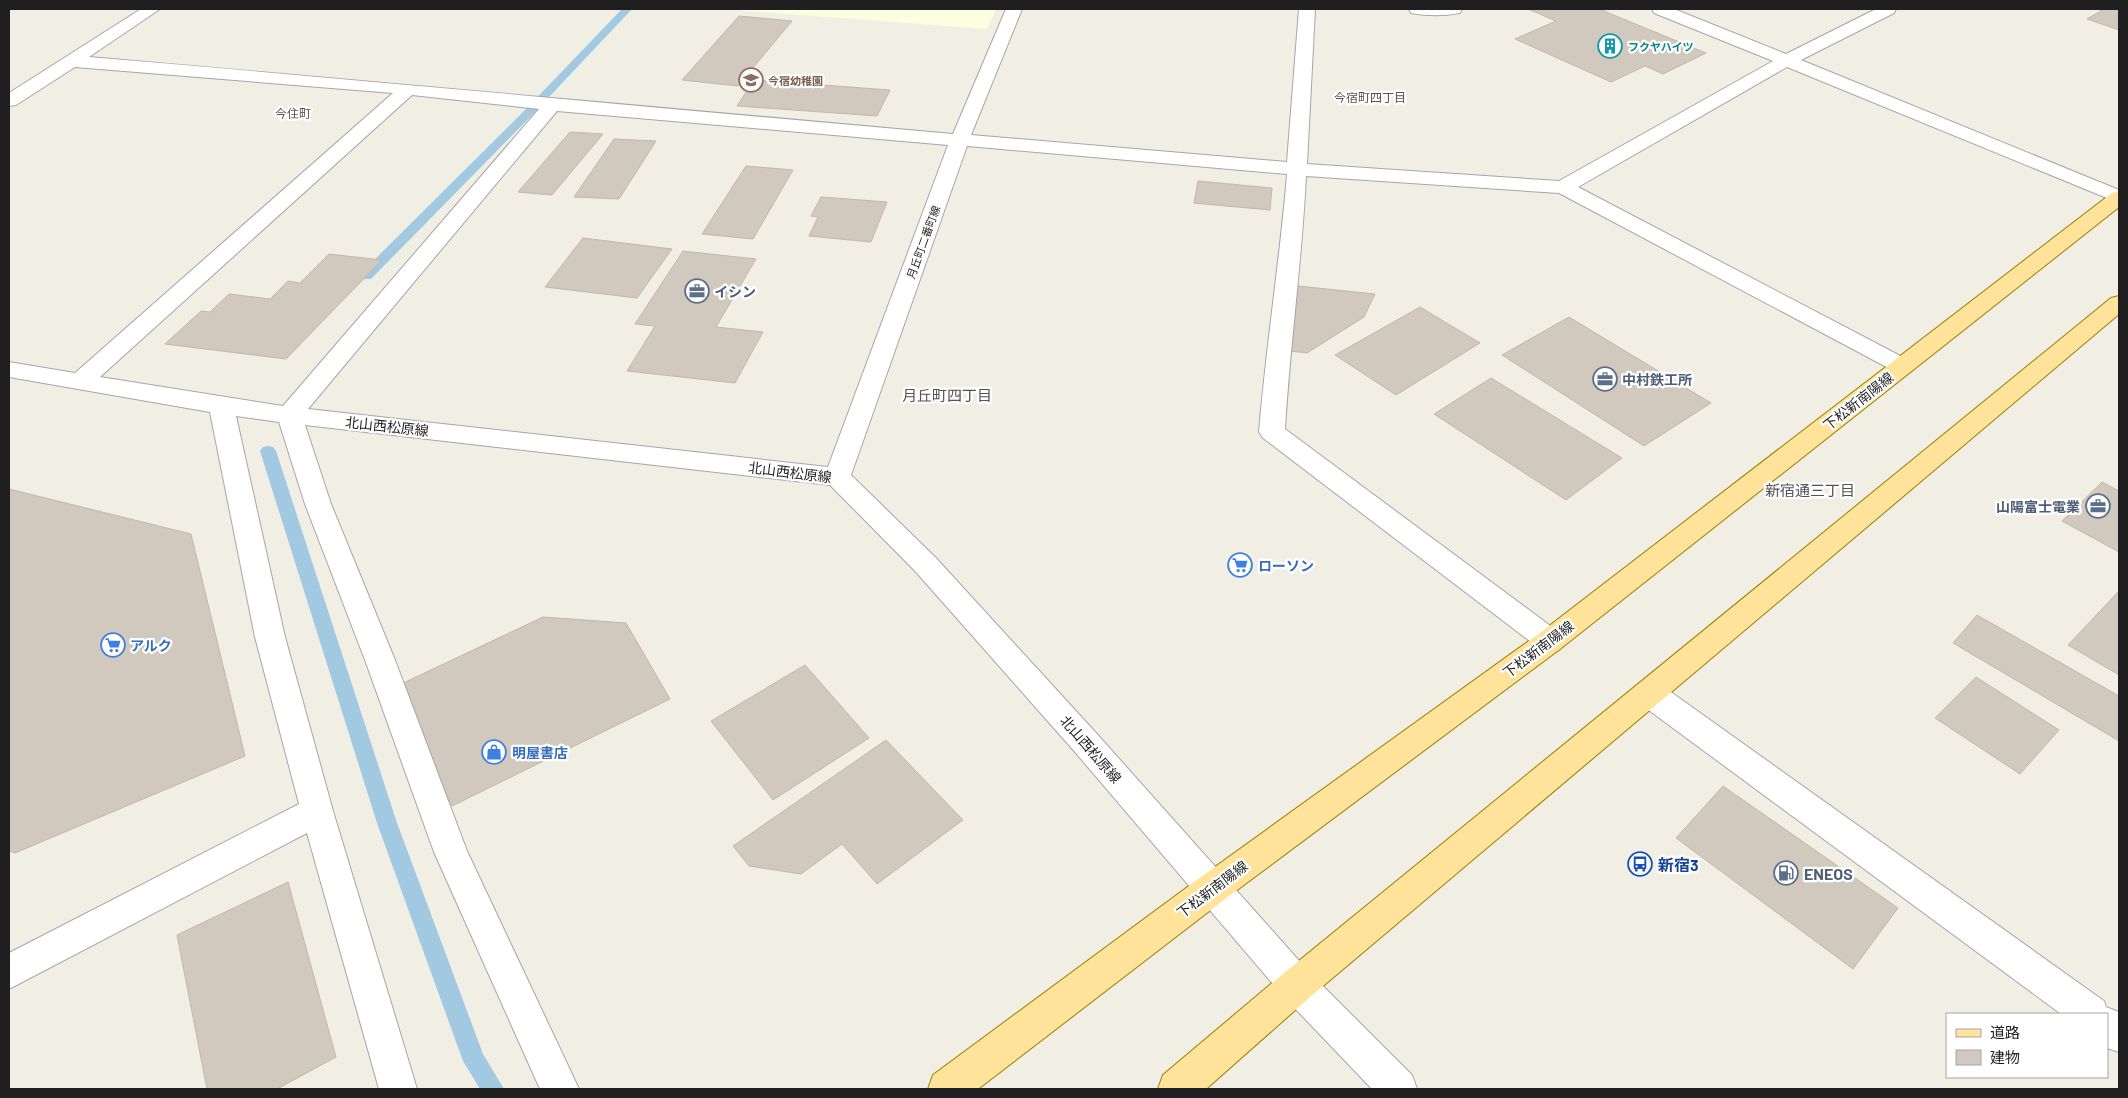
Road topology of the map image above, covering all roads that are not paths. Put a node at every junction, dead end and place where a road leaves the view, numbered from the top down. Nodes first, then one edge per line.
1 (152, 9) edge
2 (1014, 9) edge
3 (1307, 9) edge
4 (1417, 9) edge
5 (1454, 9) edge
6 (1660, 9) edge
7 (1888, 9) edge
8 (71, 61) junction
9 (1786, 61) junction
10 (408, 88) junction
11 (9, 101) edge
12 (551, 105) junction
13 (960, 139) junction
14 (1298, 169) junction
15 (1564, 187) junction
16 (2119, 197) edge
17 (2119, 303) edge
18 (1902, 366) junction
19 (9, 369) edge
20 (81, 381) junction
21 (221, 406) junction
22 (288, 415) junction
23 (837, 477) junction
24 (1550, 641) junction
25 (1650, 694) junction
26 (317, 810) junction
27 (1212, 888) junction
28 (9, 972) edge
29 (1297, 985) junction
30 (2090, 1013) edge
31 (2108, 1026) edge
32 (2119, 1034) edge
33 (398, 1089) edge
34 (560, 1089) edge
35 (947, 1089) edge
36 (1177, 1089) edge
37 (1398, 1089) edge

1 - 8 street
2 - 13 street, 月丘町二番町線
3 - 14 street
4 - 5 street
6 - 9 street
7 - 9 street
8 - 10 street
8 - 11 street
9 - 15 street
9 - 16 street
10 - 12 street
10 - 20 street
12 - 13 street
12 - 22 street
13 - 14 street
13 - 23 street, 月丘町二番町線
14 - 15 street
14 - 24 street
15 - 18 street
16 - 18 main road, 下松新南陽線
17 - 25 main road
18 - 24 main road, 下松新南陽線
19 - 20 street, 北山西松原線
20 - 21 street, 北山西松原線
21 - 22 street, 北山西松原線
21 - 26 street
22 - 23 street, 北山西松原線
22 - 34 street
23 - 27 street, 北山西松原線
24 - 27 main road, 下松新南陽線
25 - 29 main road
25 - 30 street
26 - 28 street
26 - 33 street
27 - 29 street, 北山西松原線
27 - 35 main road, 下松新南陽線
29 - 36 main road
29 - 37 street, 北山西松原線
31 - 32 street

